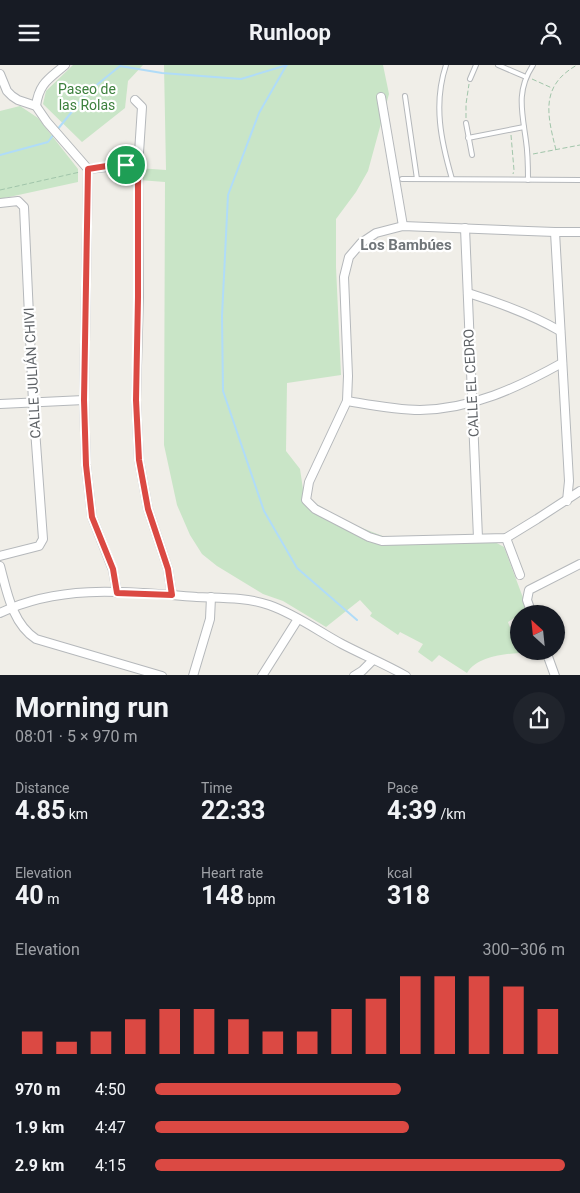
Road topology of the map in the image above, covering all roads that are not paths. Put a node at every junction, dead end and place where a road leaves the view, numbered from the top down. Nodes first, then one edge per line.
1 (446, 65) edge
2 (476, 65) edge
3 (498, 65) edge
4 (534, 65) edge
5 (62, 66) edge
6 (0, 75) edge
7 (526, 77) junction
8 (470, 79) road end
9 (405, 96) dead end
10 (381, 97) dead end
11 (135, 100) dead end
12 (36, 106) junction
13 (466, 123) road end
14 (524, 127) junction
15 (468, 137) junction
16 (472, 155) dead end
17 (138, 168) junction
18 (88, 169) junction
19 (402, 179) dead end
20 (417, 179) junction
21 (452, 179) junction
22 (528, 180) junction
23 (580, 180) edge
24 (0, 203) edge
25 (403, 226) junction
26 (465, 228) junction
27 (555, 232) junction
28 (580, 232) edge
29 (468, 293) junction
30 (560, 331) junction
31 (562, 363) junction
32 (84, 400) junction
33 (347, 401) junction
34 (33, 402) junction
35 (472, 403) junction
36 (0, 404) edge
37 (569, 481) junction
38 (580, 487) edge
39 (580, 491) edge
40 (567, 501) junction
41 (478, 538) junction
42 (506, 538) junction
43 (0, 556) edge
44 (580, 564) edge
45 (0, 566) edge
46 (520, 575) dead end
47 (117, 593) junction
48 (172, 595) junction
49 (211, 597) junction
50 (529, 605) edge
51 (12, 607) junction
52 (0, 613) edge
53 (298, 619) junction
54 (373, 660) junction
55 (549, 660) edge
56 (162, 675) edge
57 (193, 675) edge
58 (262, 675) edge
59 (354, 675) edge
60 (406, 675) edge
61 (555, 675) edge

1 - 21 lane
2 - 8 lane
3 - 7 lane
4 - 7 lane
5 - 12 street
6 - 12 street
7 - 14 lane
9 - 20 lane
10 - 25 street
11 - 17 street
12 - 18 street
13 - 15 lane
14 - 15 lane
14 - 22 lane
15 - 16 lane
17 - 18 street
17 - 48 street
18 - 32 street
19 - 20 lane
20 - 21 lane
21 - 22 lane
22 - 23 lane
24 - 34 street, CALLE JULIÁN CHIVI
25 - 26 street
25 - 33 street
26 - 27 street
26 - 29 street, CALLE EL CEDRO
27 - 28 street
27 - 30 street
29 - 30 street
29 - 35 street, CALLE EL CEDRO
30 - 31 street
31 - 35 street
31 - 37 street
32 - 34 street
32 - 47 street
33 - 35 street
33 - 41 street
34 - 36 street
34 - 43 street, CALLE JULIÁN CHIVI
35 - 41 street, CALLE EL CEDRO
37 - 38 street
37 - 40 street
39 - 40 street
40 - 42 street
41 - 42 street
42 - 46 street
44 - 50 street
45 - 51 street
47 - 48 street
47 - 51 street
48 - 49 street
49 - 53 street
49 - 57 street
51 - 52 street
51 - 56 street
53 - 54 street
53 - 58 street
54 - 59 street
54 - 60 street
55 - 61 street

